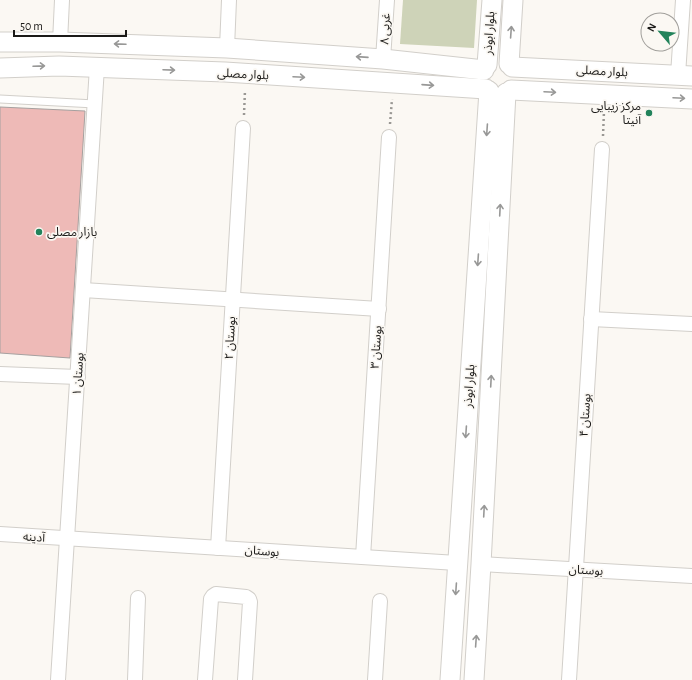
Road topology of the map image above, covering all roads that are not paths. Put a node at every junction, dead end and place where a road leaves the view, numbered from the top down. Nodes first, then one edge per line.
1 (62, 0) edge
2 (229, 0) edge
3 (387, 0) edge
4 (492, 0) edge
5 (513, 0) edge
6 (683, 0) edge
7 (0, 42) edge
8 (60, 42) junction
9 (227, 48) junction
10 (384, 59) junction
11 (511, 65) junction
12 (97, 67) junction
13 (486, 67) junction
14 (0, 68) edge
15 (685, 76) edge
16 (498, 91) junction
17 (0, 99) edge
18 (692, 99) edge
19 (95, 104) junction
20 (243, 128) road end
21 (389, 137) road end
22 (602, 149) road end
23 (83, 290) junction
24 (233, 300) junction
25 (379, 309) junction
26 (591, 319) junction
27 (692, 324) edge
28 (0, 374) edge
29 (78, 377) junction
30 (0, 534) edge
31 (67, 539) junction
32 (218, 548) junction
33 (363, 557) junction
34 (457, 563) junction
35 (481, 564) junction
36 (576, 570) junction
37 (692, 576) edge
38 (138, 598) dead end
39 (380, 601) dead end
40 (58, 680) edge
41 (135, 680) edge
42 (205, 680) edge
43 (245, 680) edge
44 (375, 680) edge
45 (450, 680) edge
46 (474, 680) edge
47 (569, 680) edge

1 - 8 street
2 - 9 street
3 - 10 street, ۸ غربی
4 - 13 main road, بلوار ابوذر
11 -> 5 main road, بلوار ابوذر
6 - 15 street
7 - 8 main road, بلوار مصلی
9 -> 8 main road, بلوار مصلی
10 -> 9 main road, بلوار مصلی
10 - 13 main road, بلوار مصلی
11 - 13 main road
11 - 15 main road, بلوار مصلی
11 - 16 main road
14 -> 12 main road, بلوار مصلی
12 -> 16 main road, بلوار مصلی
12 - 19 street, بوستان ۱
13 - 16 main road
16 -> 18 main road, بلوار مصلی
16 -> 34 main road, بلوار ابوذر
35 -> 16 main road, بلوار ابوذر
17 - 19 lane
19 - 23 street, بوستان ۱
20 - 24 street, بوستان ۲
21 - 25 street, بوستان ۳
22 - 26 street, بوستان ۴
23 - 24 street
23 - 29 street, بوستان ۱
24 - 25 street
24 - 32 street, بوستان ۲
25 - 33 street, بوستان ۳
26 - 27 street
26 - 36 street, بوستان ۴
28 - 29 street
29 - 31 street, بوستان ۱
30 - 31 street, آدینه
31 - 32 street, بوستان
31 - 40 street, بوستان ۱
32 - 33 street, بوستان
33 - 34 street, بوستان
34 - 35 main road
34 -> 45 main road, بلوار ابوذر
35 - 36 street, بوستان
46 -> 35 main road, بلوار ابوذر
36 - 37 street, بوستان
36 - 47 street, بوستان ۴
38 - 41 street
39 - 44 street
42 - 43 street

